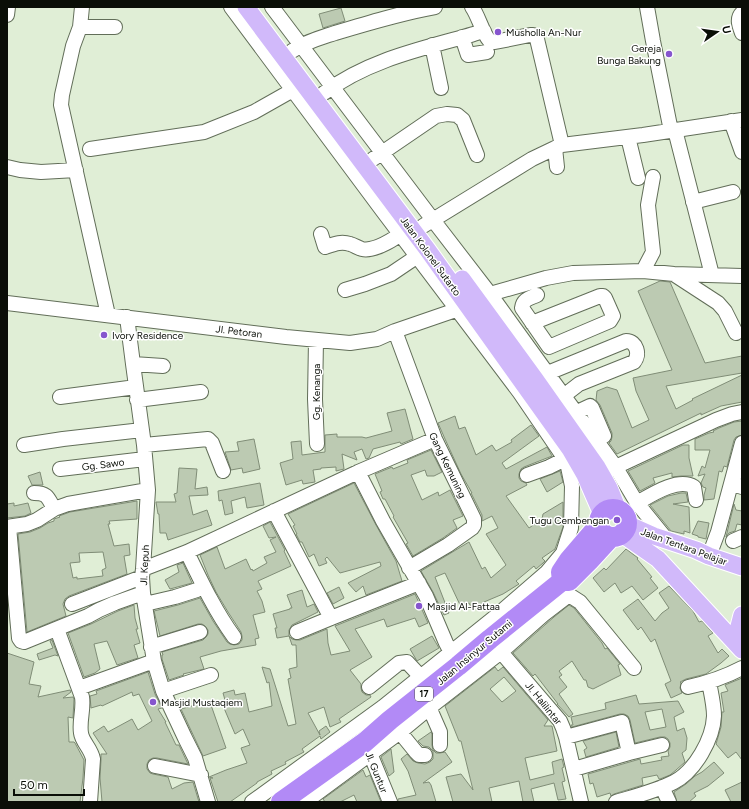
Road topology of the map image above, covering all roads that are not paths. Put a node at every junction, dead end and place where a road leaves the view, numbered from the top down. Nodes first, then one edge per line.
1 (8, 7) edge
2 (82, 7) edge
3 (231, 7) edge
4 (246, 7) edge
5 (260, 7) edge
6 (272, 7) edge
7 (433, 7) edge
8 (476, 7) edge
9 (647, 7) edge
10 (742, 14) edge
11 (7, 15) edge
12 (80, 27) junction
13 (116, 27) dead end
14 (484, 31) junction
15 (742, 33) edge
16 (462, 38) junction
17 (432, 45) junction
18 (296, 48) junction
19 (487, 52) dead end
20 (298, 87) junction
21 (441, 88) dead end
22 (328, 90) junction
23 (736, 120) edge
24 (673, 131) junction
25 (628, 137) junction
26 (558, 146) junction
27 (90, 149) dead end
28 (742, 152) edge
29 (477, 155) dead end
30 (378, 156) junction
31 (7, 167) edge
32 (557, 167) dead end
33 (76, 170) junction
34 (653, 177) dead end
35 (638, 178) dead end
36 (733, 192) dead end
37 (693, 202) junction
38 (416, 227) junction
39 (321, 234) dead end
40 (422, 253) junction
41 (643, 271) junction
42 (674, 274) junction
43 (712, 275) junction
44 (742, 276) edge
45 (345, 290) dead end
46 (537, 295) dead end
47 (472, 302) junction
48 (7, 303) edge
49 (522, 308) junction
50 (502, 311) junction
51 (108, 315) junction
52 (127, 317) junction
53 (532, 323) junction
54 (395, 331) junction
55 (736, 333) dead end
56 (316, 340) junction
57 (549, 348) junction
58 (535, 356) junction
59 (133, 364) junction
60 (163, 366) dead end
61 (532, 384) junction
62 (201, 392) dead end
63 (137, 394) junction
64 (60, 397) dead end
65 (552, 411) junction
66 (742, 412) edge
67 (575, 413) junction
68 (142, 430) junction
69 (604, 436) dead end
70 (435, 439) junction
71 (742, 443) edge
72 (317, 444) dead end
73 (24, 445) dead end
74 (145, 452) junction
75 (565, 459) junction
76 (60, 469) dead end
77 (734, 469) junction
78 (608, 470) junction
79 (223, 471) dead end
80 (358, 472) junction
81 (527, 474) dead end
82 (742, 487) edge
83 (148, 490) junction
84 (34, 493) dead end
85 (696, 500) dead end
86 (637, 503) junction
87 (54, 509) junction
88 (274, 511) junction
89 (610, 525) junction
90 (8, 527) edge
91 (667, 540) junction
92 (186, 552) junction
93 (709, 556) junction
94 (742, 567) edge
95 (409, 568) junction
96 (143, 573) junction
97 (10, 577) edge
98 (419, 583) junction
99 (559, 583) junction
100 (197, 590) dead end
101 (144, 599) junction
102 (72, 604) dead end
103 (742, 615) edge
104 (331, 618) junction
105 (57, 629) junction
106 (200, 632) dead end
107 (297, 632) dead end
108 (497, 634) junction
109 (234, 637) dead end
110 (739, 646) edge
111 (152, 654) junction
112 (455, 659) junction
113 (634, 668) dead end
114 (742, 668) edge
115 (211, 675) dead end
116 (709, 682) junction
117 (370, 687) dead end
118 (688, 687) dead end
119 (79, 688) junction
120 (163, 690) junction
121 (426, 692) junction
122 (395, 726) junction
123 (566, 737) junction
124 (440, 745) dead end
125 (662, 745) dead end
126 (368, 748) junction
127 (629, 753) junction
128 (425, 755) dead end
129 (155, 766) dead end
130 (574, 769) junction
131 (201, 775) junction
132 (301, 786) edge
133 (662, 787) junction
134 (90, 802) edge
135 (208, 802) edge
136 (252, 802) edge
137 (281, 802) edge
138 (390, 802) edge
139 (581, 802) edge
140 (616, 802) edge
141 (669, 802) edge

1 - 11 street
2 - 12 street
3 - 20 street
4 - 20 main road, Jalan Kolonel Sutarto
5 - 18 main road, Jalan Kolonel Sutarto
6 - 18 street
7 - 18 street
8 - 14 street
9 - 24 street
10 - 15 street
12 - 13 street
12 - 33 street
14 - 16 street
14 - 26 street
16 - 17 street
16 - 19 street
17 - 21 street
17 - 22 street
18 - 22 main road, Jalan Kolonel Sutarto
20 - 27 street
20 - 38 main road, Jalan Kolonel Sutarto
22 - 30 main road, Jalan Kolonel Sutarto
23 - 24 street
23 - 28 street
24 - 25 street
24 - 37 street
25 - 26 street
25 - 35 street
26 - 32 street
26 - 38 street
29 - 30 street
30 - 38 main road, Jalan Kolonel Sutarto
31 - 33 street
33 - 51 street
34 - 41 street
36 - 37 street
37 - 43 street
38 - 39 street
38 - 40 main road, Jalan Kolonel Sutarto
38 - 47 main road, Jalan Kolonel Sutarto
40 - 45 street
40 - 47 main road, Jalan Kolonel Sutarto
41 - 42 street, Jl. Petoran
41 - 47 street, Jl. Petoran
42 - 43 street, Jl. Petoran
42 - 55 street
43 - 44 street, Jl. Petoran
46 - 49 street
47 - 50 street
47 - 54 street, Jl. Petoran
47 - 61 main road, Jalan Kolonel Sutarto
48 - 51 street, Jl. Petoran
49 - 50 street
49 - 53 street
50 - 58 street
51 - 52 street, Jl. Petoran
52 - 56 street, Jl. Petoran
52 - 59 street, Jl. Kepuh
53 - 57 street
53 - 57 street
54 - 56 street, Jl. Petoran
54 - 70 street, Gang Kemuning
56 - 72 street, Gg. Kenanga
57 - 58 street
58 - 61 street
59 - 60 street
59 - 63 street, Jl. Kepuh
61 - 65 main road, Jalan Kolonel Sutarto
61 - 65 street
61 - 65 street
62 - 63 street
63 - 64 street
63 - 68 street, Jl. Kepuh
65 - 67 street
65 - 75 street
65 - 78 main road, Jalan Kolonel Sutarto
65 - 89 main road, Jalan Kolonel Sutarto
66 - 78 street
67 - 69 street
67 - 78 street
68 - 73 street
68 - 74 street, Jl. Kepuh
70 - 80 street
70 - 95 street, Gang Kemuning
71 - 77 street
74 - 76 street, Gg. Sawo
74 - 79 street, Gg. Sawo
74 - 83 street, Jl. Kepuh
75 - 81 street
75 - 99 street
77 - 82 street
77 - 93 street
78 - 86 street
78 - 89 main road, Jalan Kolonel Sutarto
80 - 88 street
80 - 95 street
83 - 87 street
83 - 96 street, Jl. Kepuh
84 - 87 street
85 - 86 street
86 - 91 street
87 - 90 street
88 - 92 street
88 - 104 street
89 - 91 main road, Jalan Tentara Pelajar
89 - 99 highway, 17
89 - 110 main road
90 - 97 street
91 - 93 main road, Jalan Tentara Pelajar
92 - 96 street
92 - 109 street
93 - 94 main road, Jalan Tentara Pelajar
95 - 98 street
96 - 101 street, Jl. Kepuh
96 - 102 street
97 - 105 street
98 - 104 street
98 - 112 street
99 - 108 highway, Jalan Insinyur Sutami / 17
99 - 113 street
100 - 101 street
101 - 105 street
101 - 111 street, Jl. Kepuh
103 - 110 main road
104 - 107 street
105 - 119 street
106 - 111 street
108 - 112 highway, Jalan Insinyur Sutami / 17
108 - 121 street
108 - 123 street, Jl. Halilintar
111 - 119 street
111 - 120 street, Jl. Kepuh
112 - 121 highway, Jalan Insinyur Sutami / 17
114 - 116 street
115 - 120 street
116 - 118 street
116 - 133 street
117 - 121 street
119 - 134 street
120 - 131 street, Jl. Kepuh
121 - 122 highway, Jalan Insinyur Sutami / 17
121 - 124 street
121 - 132 street
122 - 126 highway, Jalan Insinyur Sutami / 17
122 - 128 street
123 - 127 street
123 - 130 street, Jl. Halilintar
125 - 127 street
126 - 132 highway, Jalan Insinyur Sutami / 17
126 - 138 street, Jl. Guntur
127 - 130 street
129 - 131 street
130 - 139 street, Jl. Halilintar
131 - 135 street, Jl. Kepuh
132 - 136 street
132 - 137 highway, Jalan Insinyur Sutami / 17
133 - 140 street
133 - 141 street

